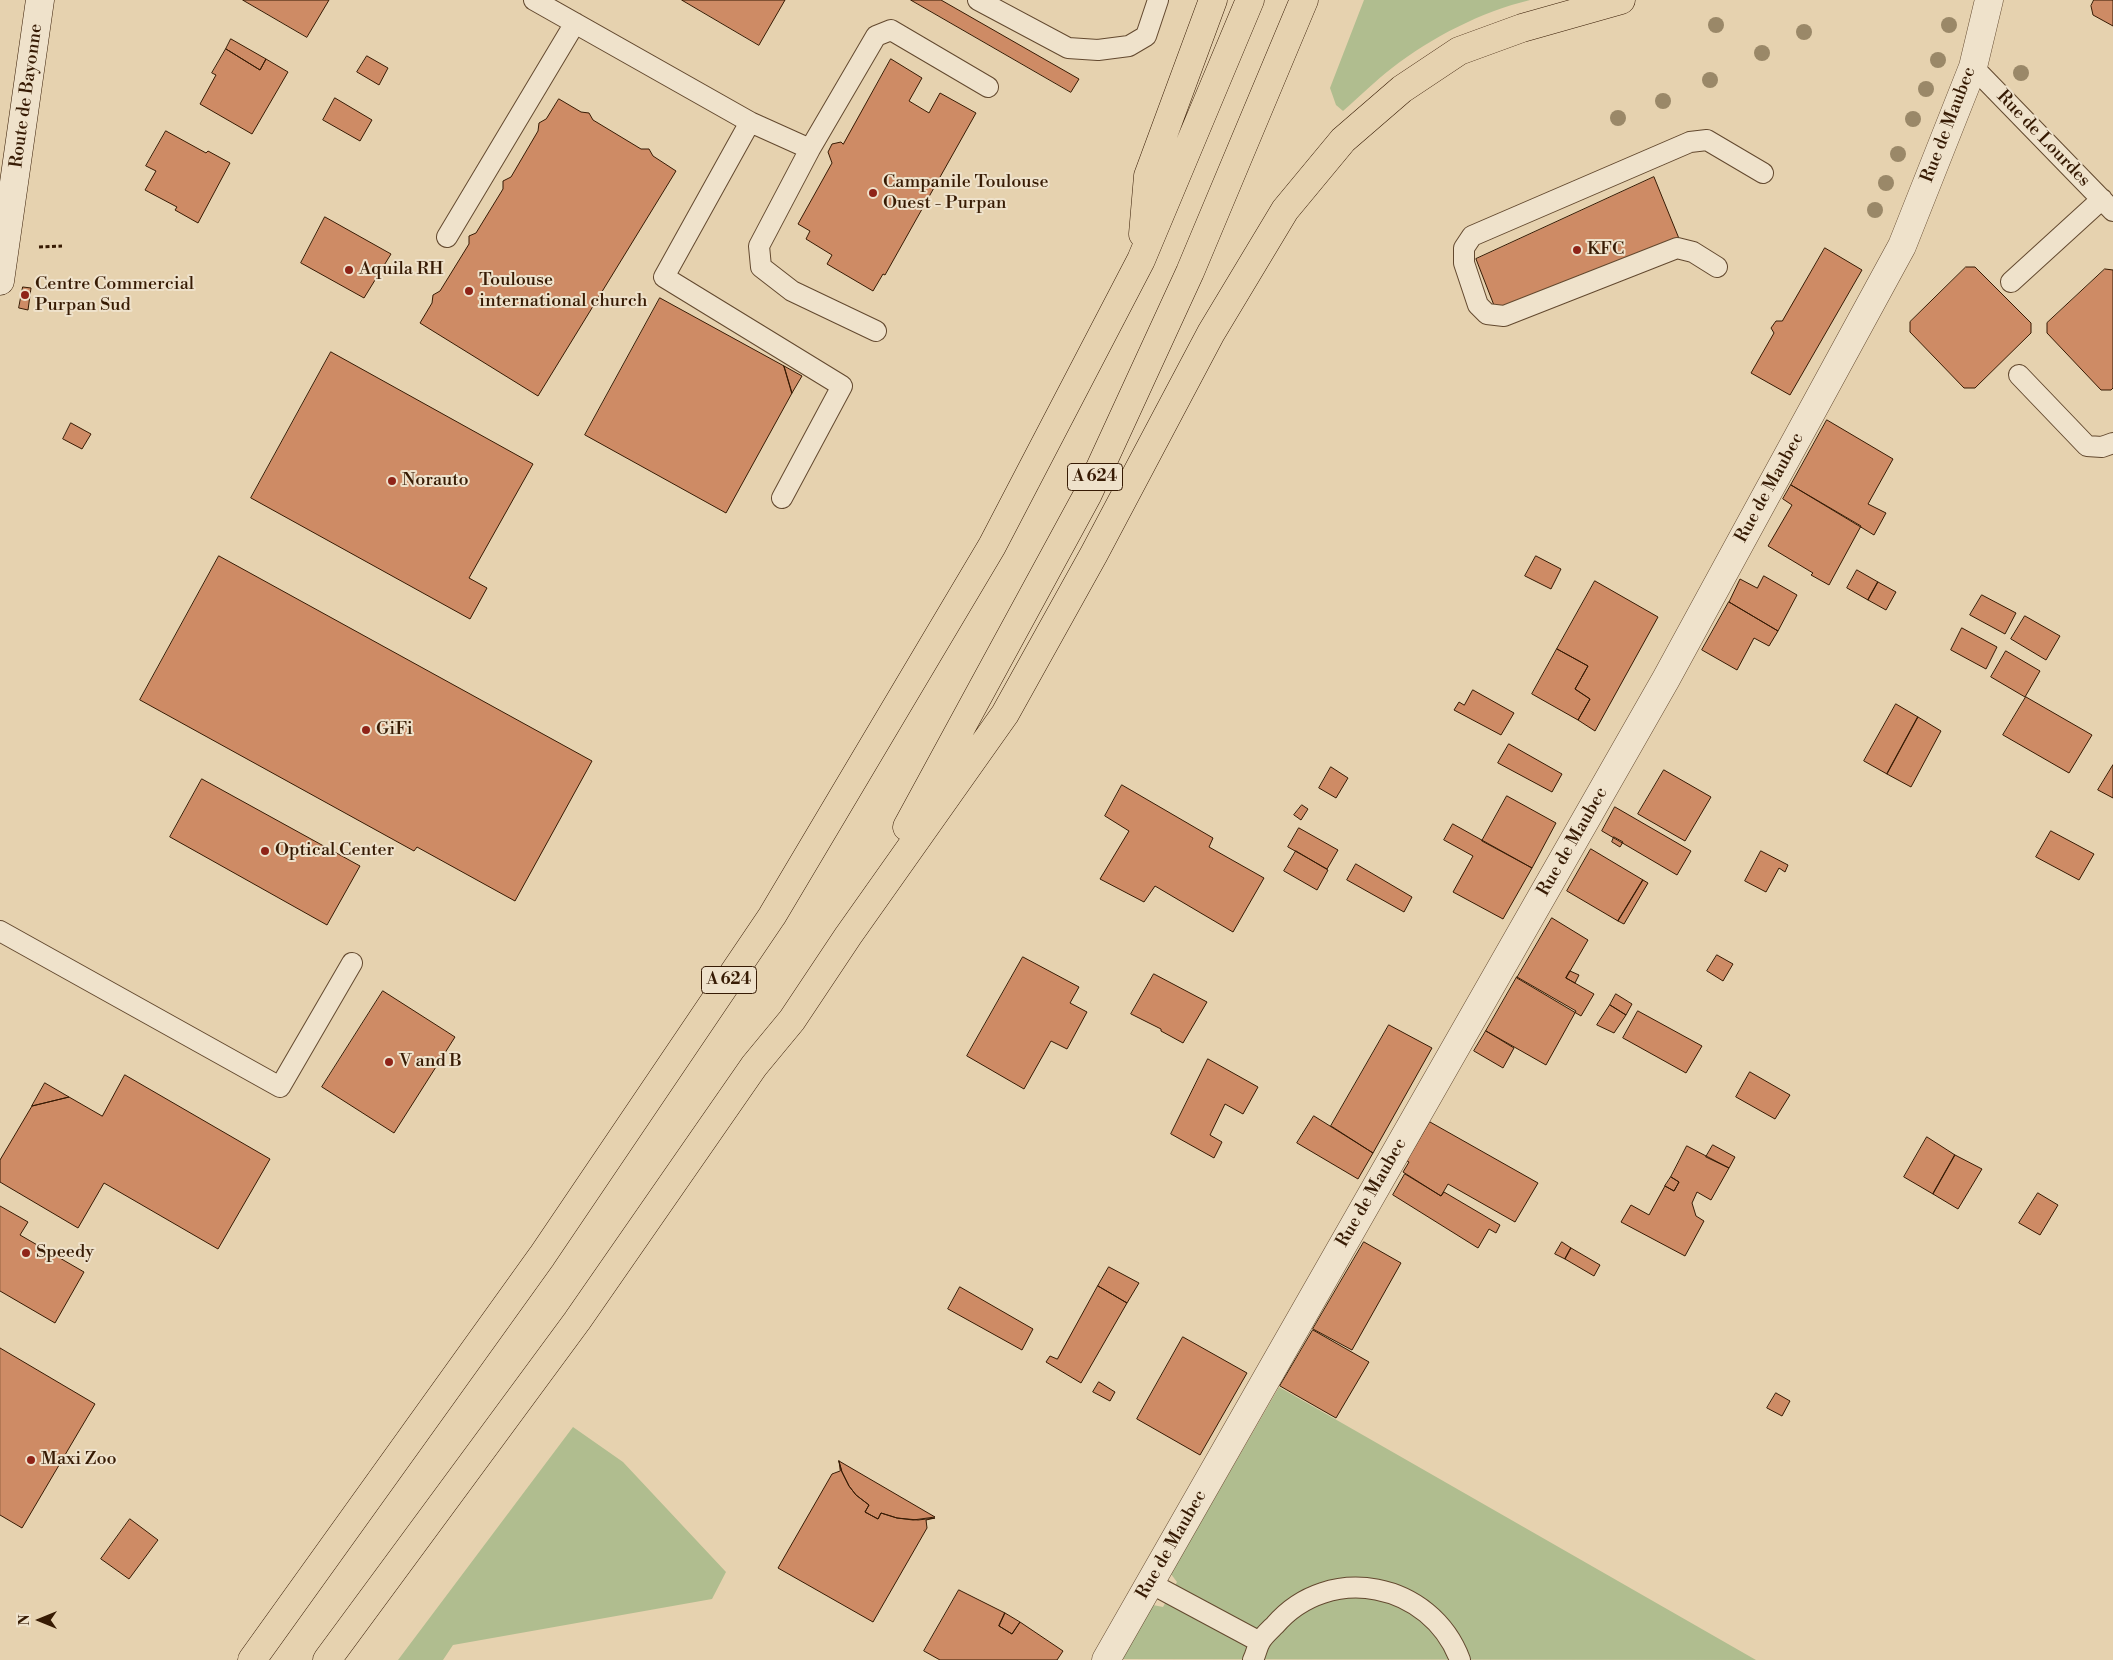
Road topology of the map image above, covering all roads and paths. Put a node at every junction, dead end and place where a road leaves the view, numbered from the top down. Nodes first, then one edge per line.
1 (40, 0) edge
2 (534, 0) edge
3 (978, 0) edge
4 (1158, 0) edge
5 (1213, 0) edge
6 (1250, 0) edge
7 (1304, 0) edge
8 (1621, 0) edge
9 (1989, 0) edge
10 (575, 23) junction
11 (1973, 67) junction
12 (988, 87) dead end
13 (750, 122) junction
14 (810, 149) junction
15 (1763, 173) dead end
16 (2107, 205) edge
17 (447, 237) dead end
18 (62, 246) dead end
19 (31, 248) dead end
20 (1141, 260) junction
21 (1717, 267) dead end
22 (0, 281) edge
23 (2011, 282) dead end
24 (876, 331) dead end
25 (2019, 375) dead end
26 (2113, 443) edge
27 (782, 498) dead end
28 (0, 931) edge
29 (848, 936) junction
30 (352, 963) dead end
31 (1150, 1583) junction
32 (1257, 1651) edge
33 (252, 1660) edge
34 (328, 1660) edge
35 (1106, 1660) edge
36 (1460, 1660) edge

1 - 22 street, Route de Bayonne
2 - 10 lane
3 - 4 lane
5 - 20 highway
6 - 20 highway, A 624
7 - 29 highway, A 624
8 - 29 highway
9 - 11 street, Rue de Maubec
10 - 13 lane
10 - 17 lane
11 - 16 lane, Rue de Lourdes
11 - 31 street, Rue de Maubec
12 - 14 lane
13 - 14 lane
13 - 27 lane
14 - 24 lane
15 - 21 lane
16 - 23 lane
18 - 19 path
20 - 33 highway, A 624
25 - 26 lane
28 - 30 lane
29 - 34 highway, A 624
31 - 32 lane
31 - 35 street, Rue de Maubec
32 - 36 lane

